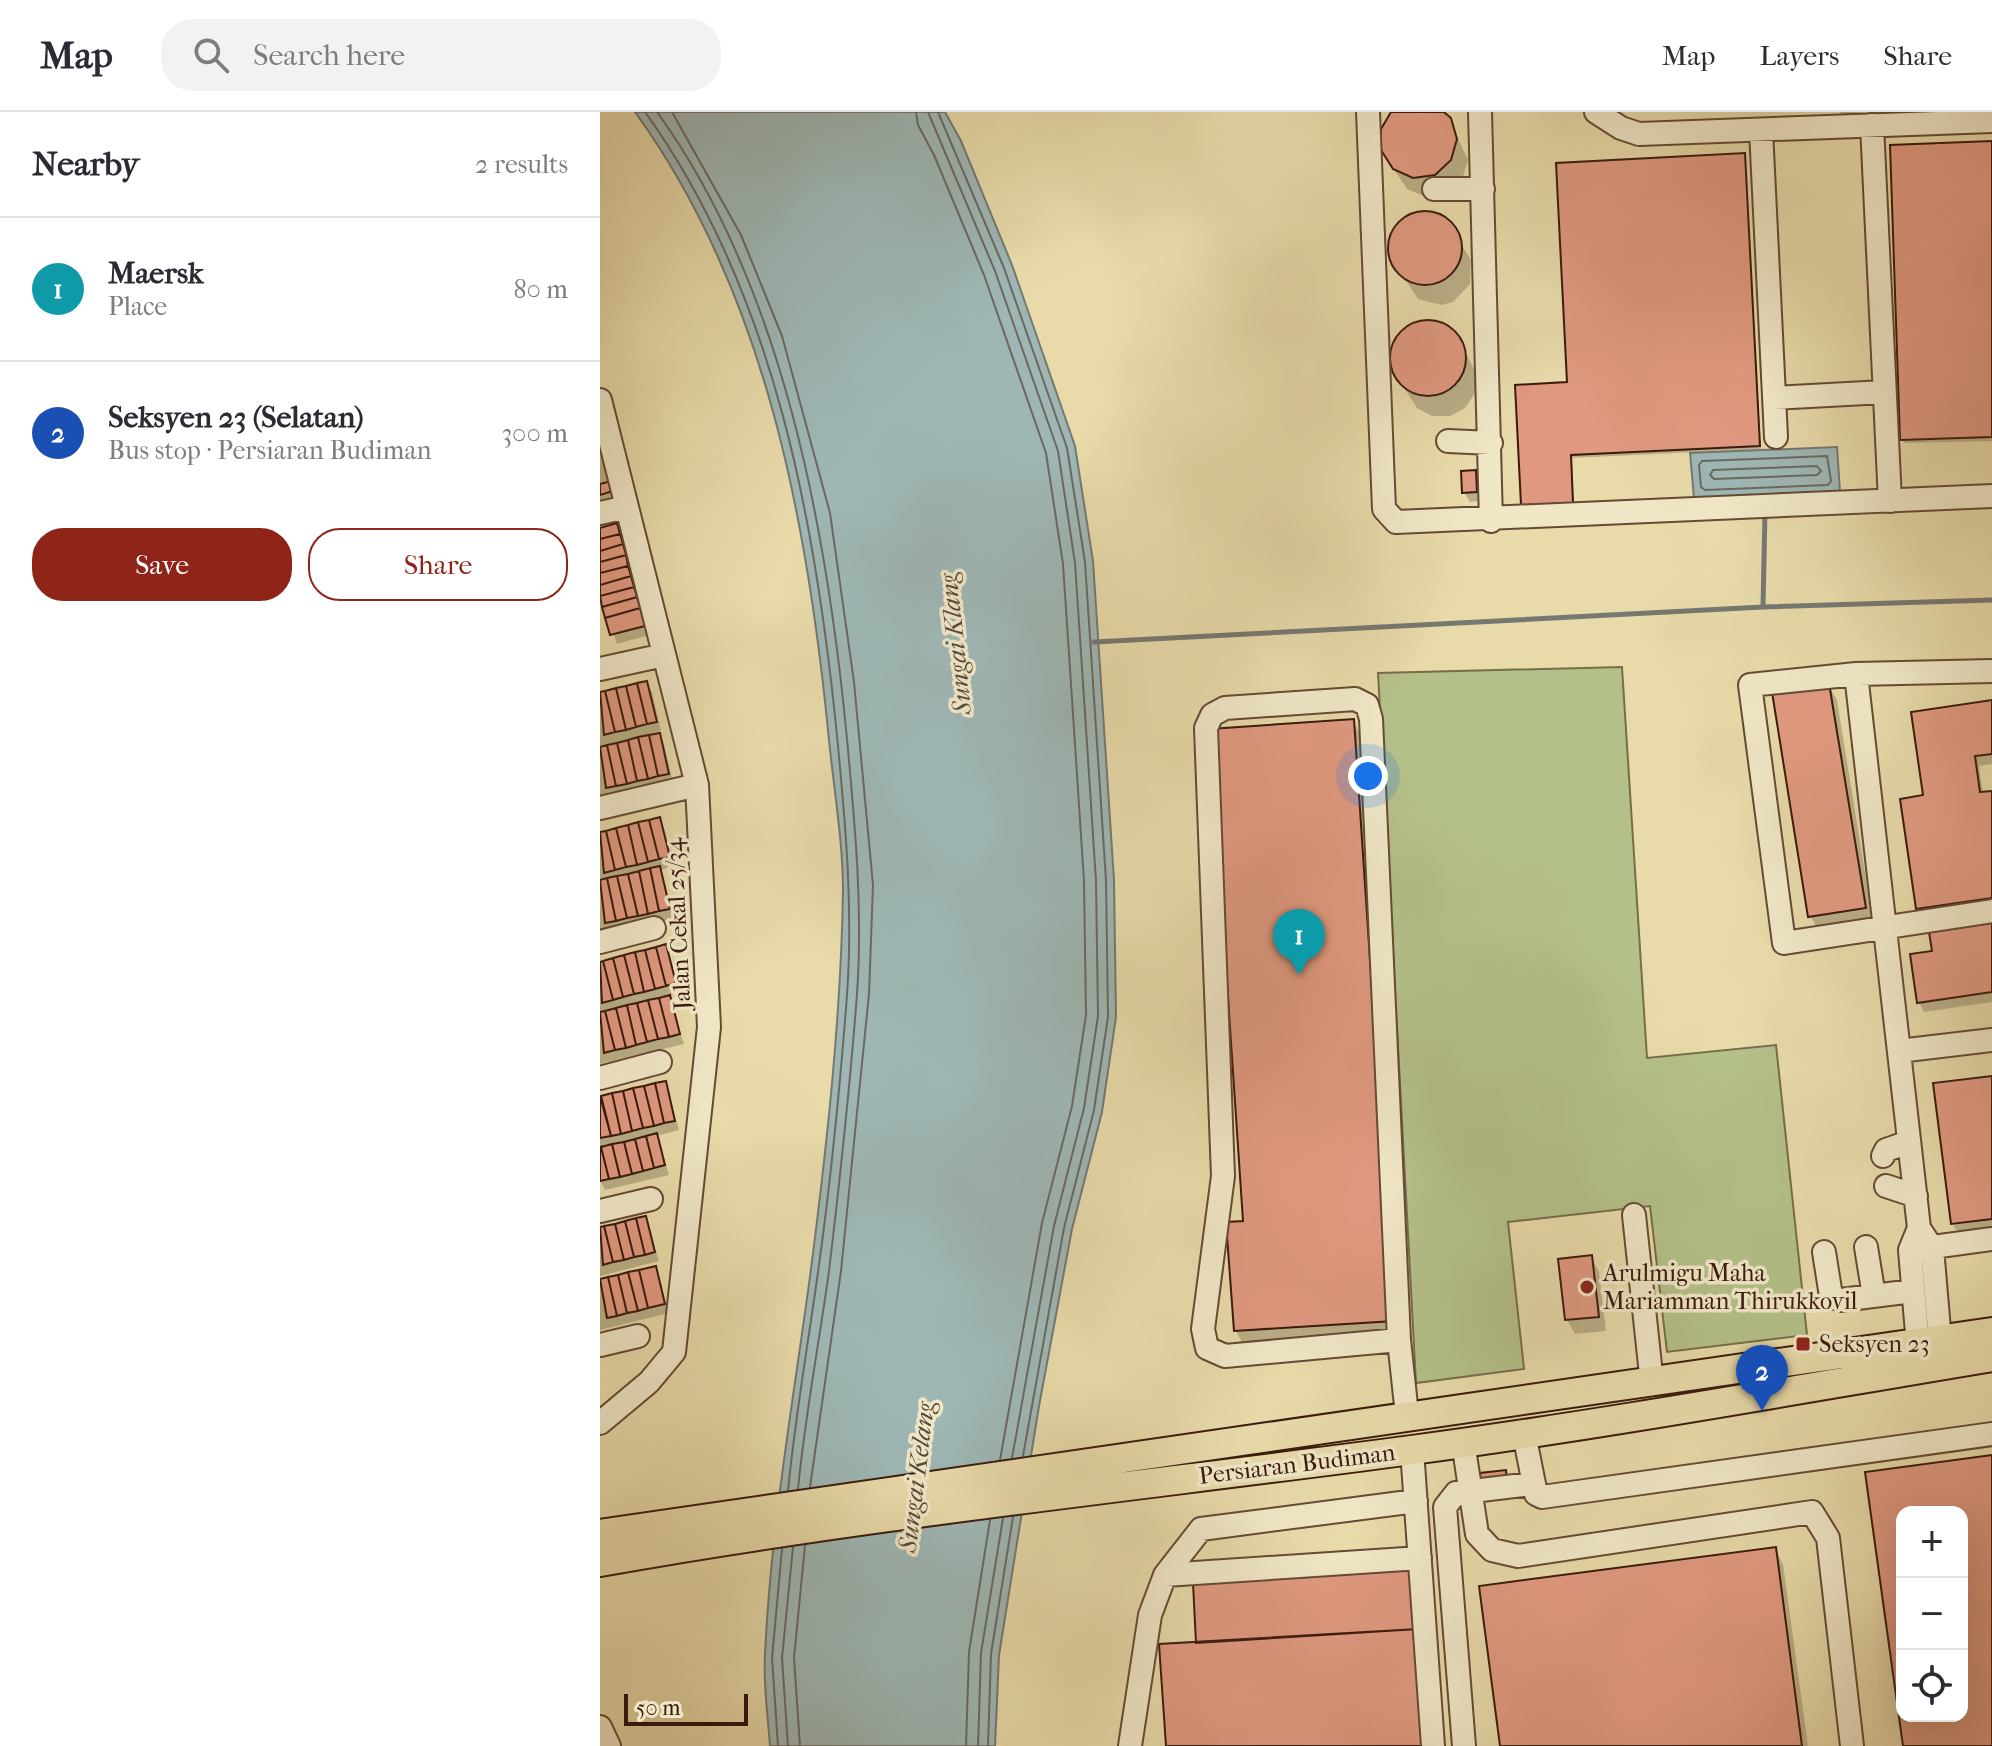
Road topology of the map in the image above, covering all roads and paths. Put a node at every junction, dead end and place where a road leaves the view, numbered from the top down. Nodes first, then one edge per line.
1 (1368, 112) edge
2 (1480, 112) edge
3 (1596, 112) edge
4 (1833, 118) edge
5 (1992, 121) edge
6 (1692, 122) edge
7 (1872, 125) junction
8 (1761, 130) junction
9 (1434, 189) dead end
10 (1483, 189) junction
11 (1884, 392) junction
12 (1774, 398) junction
13 (600, 400) edge
14 (1776, 437) dead end
15 (1448, 441) dead end
16 (1491, 443) junction
17 (1992, 496) edge
18 (1890, 501) junction
19 (627, 507) junction
20 (600, 513) edge
21 (1491, 521) junction
22 (664, 655) junction
23 (600, 669) edge
24 (1992, 671) edge
25 (1856, 674) junction
26 (697, 785) junction
27 (600, 808) edge
28 (1992, 911) edge
29 (654, 928) dead end
30 (1886, 930) junction
31 (600, 942) edge
32 (1992, 1040) edge
33 (1899, 1051) junction
34 (660, 1062) dead end
35 (600, 1078) edge
36 (1909, 1142) junction
37 (1883, 1156) dead end
38 (1886, 1186) dead end
39 (1916, 1196) junction
40 (651, 1199) dead end
41 (600, 1211) edge
42 (1634, 1215) dead end
43 (1992, 1239) edge
44 (1866, 1247) dead end
45 (1921, 1249) junction
46 (1824, 1252) dead end
47 (1913, 1291) junction
48 (1874, 1296) junction
49 (1992, 1332) edge
50 (638, 1336) dead end
51 (1399, 1340) junction
52 (1929, 1343) junction
53 (600, 1345) edge
54 (1992, 1357) edge
55 (1652, 1384) junction
56 (1407, 1415) junction
57 (600, 1423) edge
58 (1524, 1434) junction
59 (1992, 1434) edge
60 (1463, 1442) junction
61 (1412, 1450) junction
62 (1098, 1476) junction
63 (1531, 1484) junction
64 (1470, 1491) junction
65 (1416, 1501) junction
66 (732, 1526) junction
67 (600, 1534) edge
68 (1420, 1558) junction
69 (600, 1562) edge
70 (1165, 1575) junction
71 (600, 1727) edge
72 (609, 1746) edge
73 (1130, 1746) edge
74 (1433, 1746) edge
75 (1464, 1746) edge
76 (1852, 1746) edge

1 - 21 street
2 - 10 street
3 - 6 street
4 - 7 street
4 - 8 street
5 - 7 street
6 - 8 street
7 - 11 street
8 - 12 street
9 - 10 street
10 - 16 street
11 - 12 street
11 - 18 street
12 - 14 street
13 - 19 street, Jalan Cekal 25/34
15 - 16 street
16 - 21 street
17 - 18 street
18 - 21 street
19 - 20 street
19 - 22 street, Jalan Cekal 25/34
22 - 23 street
22 - 26 street, Jalan Cekal 25/34
24 - 25 street
25 - 30 street
25 - 30 street
26 - 27 street
26 - 57 street, Jalan Cekal 25/34
28 - 30 street
29 - 31 street
30 - 33 street
32 - 33 street
33 - 36 street
34 - 35 street
36 - 37 street
36 - 39 street
38 - 39 street
39 - 45 street
40 - 41 street
42 - 55 street
43 - 45 street
44 - 48 street
45 - 47 street
45 - 52 street
46 - 48 street
47 - 48 street
47 - 52 street
49 - 52 main road, Persiaran Budiman
50 - 53 street
51 - 51 street
51 - 56 street
52 - 55 main road, Persiaran Budiman
54 - 58 main road, Persiaran Budiman
55 - 56 main road, Persiaran Budiman
56 - 62 main road, Persiaran Budiman
58 - 60 main road, Persiaran Budiman
58 - 63 street
59 - 63 street
60 - 61 main road, Persiaran Budiman
60 - 64 street
61 - 62 main road, Persiaran Budiman
61 - 65 street
62 - 66 main road, Persiaran Budiman
63 - 64 street
64 - 75 street
64 - 76 street
65 - 68 street
65 - 70 street
66 - 67 main road, Persiaran Budiman
66 - 69 main road, Persiaran Budiman
68 - 70 street
68 - 74 street
70 - 73 street
71 - 72 street

